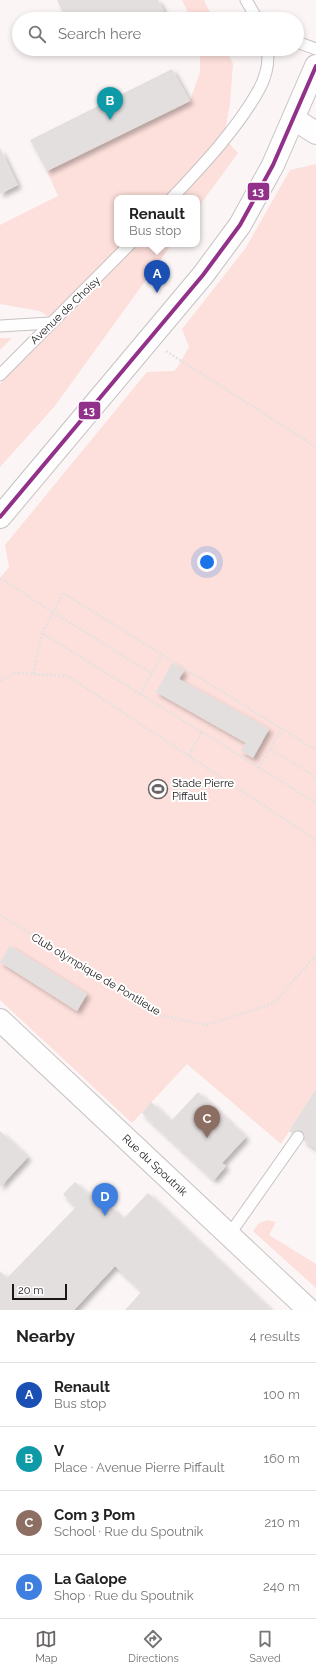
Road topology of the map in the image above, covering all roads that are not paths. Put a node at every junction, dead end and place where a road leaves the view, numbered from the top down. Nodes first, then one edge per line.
1 (246, 0) edge
2 (253, 12) edge
3 (304, 45) edge
4 (316, 49) edge
5 (268, 56) edge
6 (316, 66) edge
7 (294, 119) junction
8 (316, 133) edge
9 (175, 195) edge
10 (127, 247) edge
11 (50, 323) junction
12 (0, 326) edge
13 (0, 375) edge
14 (0, 518) edge
15 (0, 1020) edge
16 (298, 1137) dead end
17 (229, 1235) junction
18 (309, 1310) edge

1 - 2 lane
3 - 4 lane
5 - 9 lane
6 - 7 street
7 - 8 street
7 - 14 street
10 - 11 lane, Avenue de Choisy
11 - 12 lane
11 - 13 lane, Avenue de Choisy
15 - 17 street, Rue du Spoutnik
16 - 17 lane
17 - 18 street, Rue du Spoutnik

